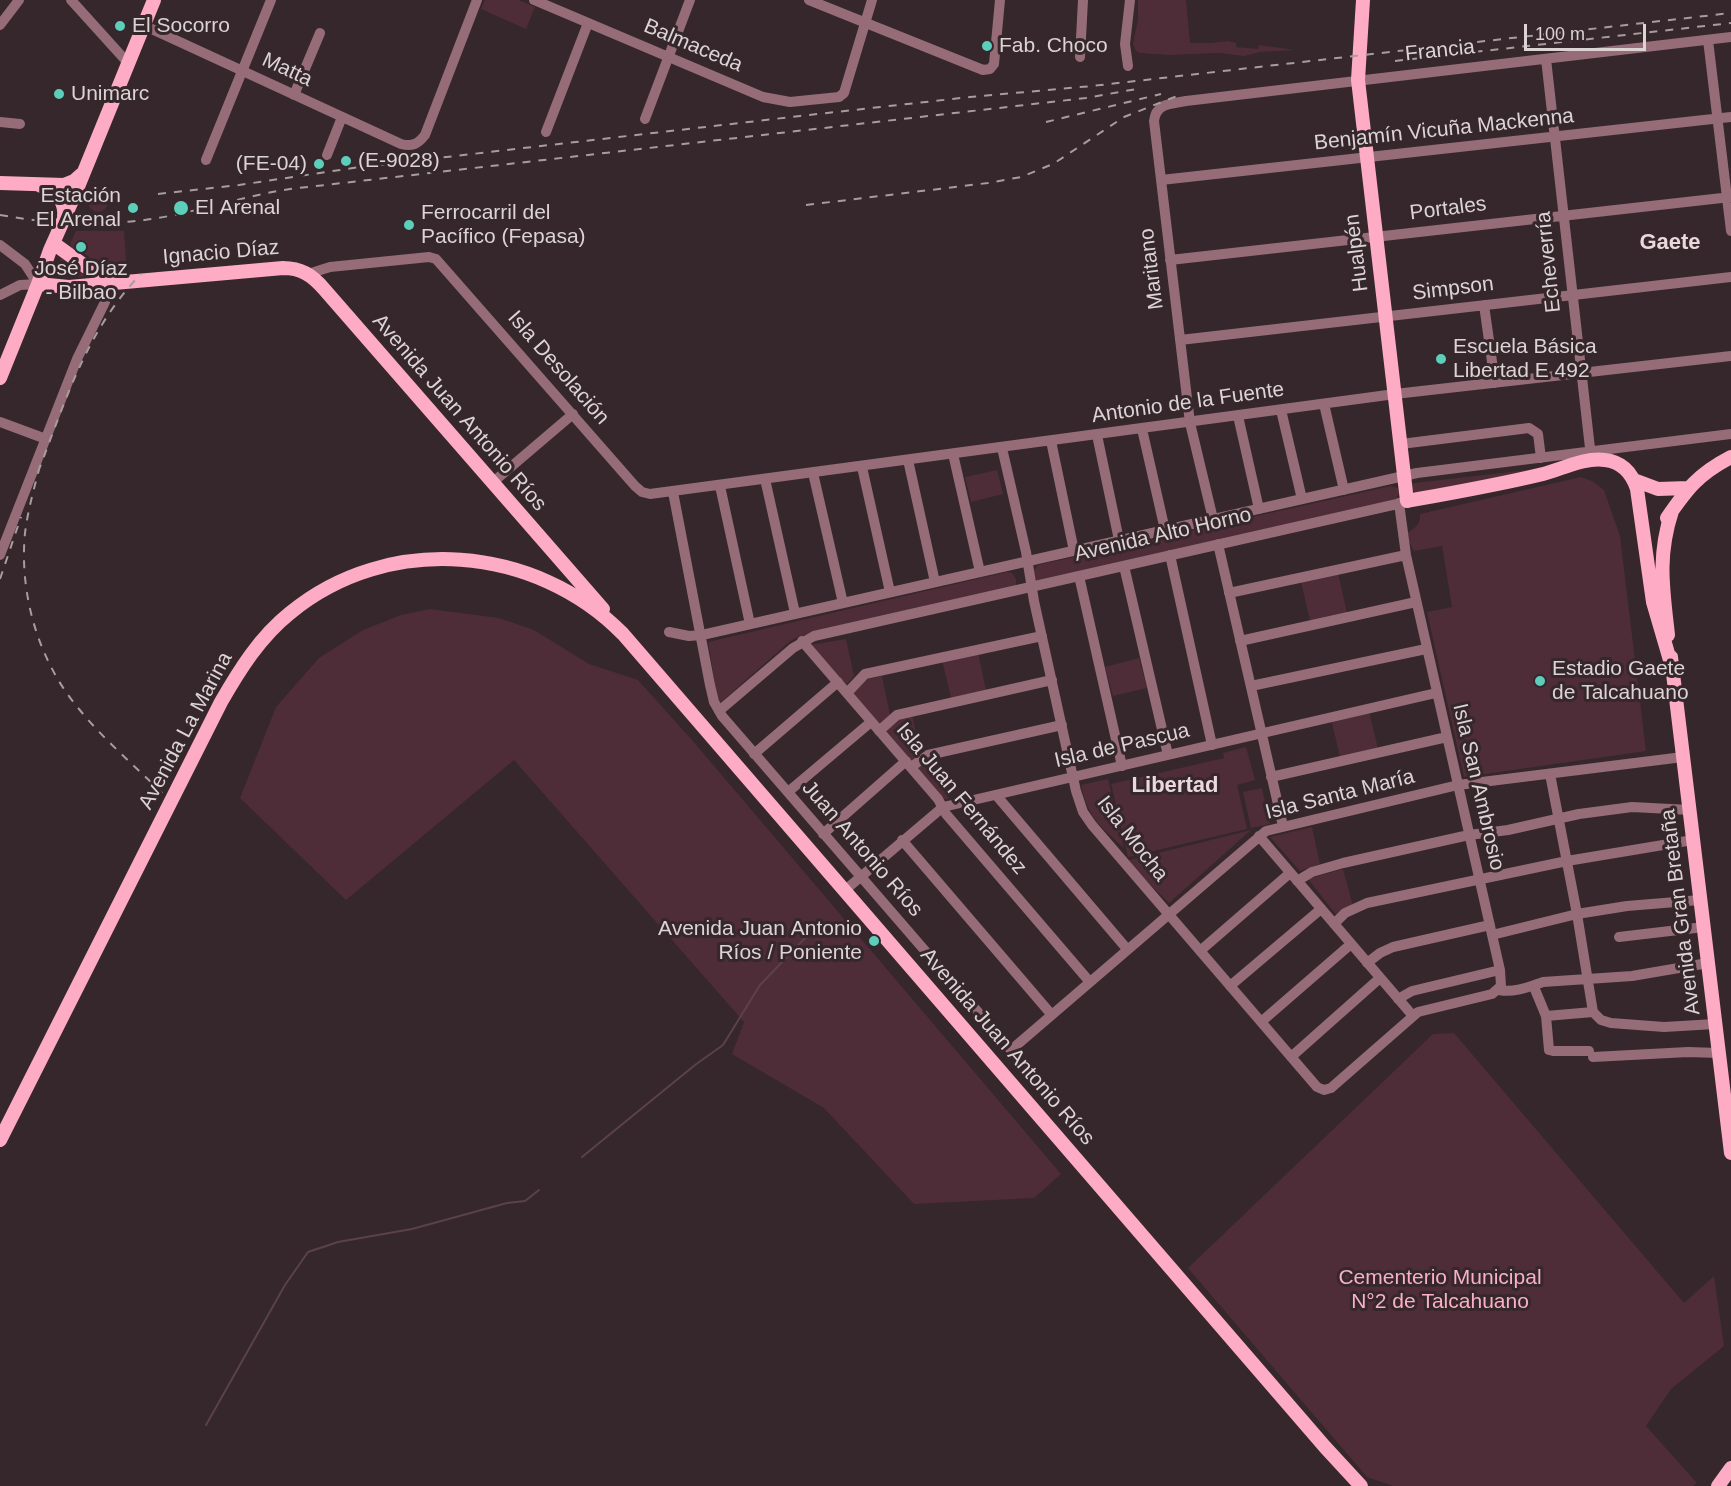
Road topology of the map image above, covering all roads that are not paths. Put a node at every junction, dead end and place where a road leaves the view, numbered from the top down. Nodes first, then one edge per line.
1 (19, 0) edge
2 (71, 0) edge
3 (153, 0) edge
4 (271, 0) edge
5 (477, 0) edge
6 (534, 0) edge
7 (690, 0) edge
8 (809, 0) edge
9 (872, 0) edge
10 (1000, 0) edge
11 (1083, 0) edge
12 (1130, 0) edge
13 (1363, 0) edge
14 (588, 23) junction
15 (866, 24) junction
16 (0, 25) edge
17 (143, 25) junction
18 (321, 33) dead end
19 (1731, 37) edge
20 (1708, 40) junction
21 (668, 57) junction
22 (1080, 57) dead end
23 (1546, 59) junction
24 (128, 63) junction
25 (1128, 66) dead end
26 (242, 71) junction
27 (1358, 80) junction
28 (294, 95) junction
29 (1156, 111) joint
30 (342, 117) junction
31 (1731, 117) edge
32 (645, 119) dead end
33 (1718, 119) junction
34 (0, 122) edge
35 (20, 124) dead end
36 (546, 132) dead end
37 (1555, 137) junction
38 (327, 155) dead end
39 (1367, 158) junction
40 (206, 159) dead end
41 (1161, 180) junction
42 (0, 183) edge
43 (67, 193) junction
44 (1729, 197) edge
45 (1563, 216) junction
46 (1731, 231) edge
47 (1377, 237) junction
48 (53, 243) junction
49 (0, 245) edge
50 (1170, 260) junction
51 (440, 262) joint
52 (308, 274) junction
53 (1731, 277) edge
54 (38, 284) junction
55 (110, 284) junction
56 (0, 295) edge
57 (1572, 295) junction
58 (1484, 305) junction
59 (1386, 316) junction
60 (1180, 340) junction
61 (1731, 356) edge
62 (1581, 373) junction
63 (0, 378) edge
64 (1495, 383) junction
65 (1395, 394) junction
66 (1324, 404) junction
67 (1281, 410) junction
68 (573, 414) junction
69 (1238, 416) junction
70 (0, 422) edge
71 (1190, 423) junction
72 (1142, 429) junction
73 (1731, 434) edge
74 (1097, 435) junction
75 (46, 439) junction
76 (1051, 441) junction
77 (1401, 444) junction
78 (1002, 448) junction
79 (952, 454) junction
80 (1591, 456) junction
81 (1731, 457) edge
82 (1541, 458) junction
83 (908, 460) junction
84 (862, 467) junction
85 (813, 473) junction
86 (1404, 476) junction
87 (765, 479) junction
88 (1634, 480) junction
89 (492, 483) junction
90 (720, 486) junction
91 (1688, 488) junction
92 (1344, 490) junction
93 (673, 492) junction
94 (650, 494) joint
95 (1302, 499) junction
96 (1403, 502) junction
97 (1259, 509) junction
98 (1672, 511) junction
99 (1213, 519) junction
100 (1165, 530) junction
101 (1119, 540) junction
102 (1218, 544) junction
103 (1645, 549) junction
104 (1074, 550) junction
105 (0, 555) edge
106 (1170, 555) junction
107 (1406, 555) junction
108 (559, 559) junction
109 (1027, 561) junction
110 (1651, 565) junction
111 (1124, 566) junction
112 (980, 572) junction
113 (1079, 576) junction
114 (935, 582) junction
115 (554, 584) junction
116 (1031, 586) junction
117 (1650, 589) junction
118 (890, 592) junction
119 (1229, 593) junction
120 (1664, 598) junction
121 (1416, 602) junction
122 (843, 603) junction
123 (795, 614) junction
124 (750, 624) junction
125 (669, 632) dead end
126 (623, 634) junction
127 (702, 634) junction
128 (1042, 636) junction
129 (802, 641) junction
130 (1240, 641) junction
131 (1426, 649) junction
132 (1672, 666) junction
133 (1052, 680) junction
134 (838, 682) junction
135 (1251, 686) junction
136 (847, 693) junction
137 (1436, 693) junction
138 (719, 711) junction
139 (872, 722) junction
140 (1062, 725) junction
141 (879, 731) junction
142 (1262, 734) junction
143 (1447, 737) junction
144 (1212, 745) junction
145 (754, 754) junction
146 (1167, 755) junction
147 (1683, 757) junction
148 (908, 764) junction
149 (1122, 766) junction
150 (1550, 774) junction
151 (1073, 777) junction
152 (1271, 777) junction
153 (1458, 785) junction
154 (788, 792) junction
155 (996, 795) junction
156 (943, 807) junction
157 (1690, 810) junction
158 (1559, 818) junction
159 (1282, 826) junction
160 (823, 834) junction
161 (1469, 835) junction
162 (1259, 836) junction
163 (902, 840) junction
164 (1693, 840) junction
165 (1567, 861) junction
166 (860, 876) junction
167 (1294, 877) junction
168 (1479, 880) junction
169 (844, 891) junction
170 (1700, 900) junction
171 (1321, 909) junction
172 (1168, 914) junction
173 (1577, 914) junction
174 (1334, 924) junction
175 (1704, 927) junction
176 (1491, 930) junction
177 (1619, 937) dead end
178 (1351, 944) junction
179 (1127, 949) junction
180 (1200, 951) junction
181 (1367, 963) junction
182 (1708, 963) junction
183 (1500, 970) junction
184 (1380, 978) junction
185 (1588, 979) junction
186 (1089, 981) junction
187 (1230, 986) junction
188 (1534, 987) junction
189 (1499, 990) junction
190 (1398, 999) junction
191 (1593, 1012) junction
192 (1051, 1014) junction
193 (1413, 1016) junction
194 (1546, 1016) junction
195 (1261, 1022) junction
196 (1715, 1024) junction
197 (1011, 1050) junction
198 (1719, 1053) junction
199 (1291, 1057) junction
200 (1029, 1071) dead end
201 (0, 1140) edge
202 (1731, 1153) edge
203 (1731, 1467) edge
204 (1731, 1485) edge
205 (1361, 1486) edge
206 (1718, 1486) edge
207 (1726, 1486) edge

1 - 16 street
2 - 24 street
3 - 17 main road
4 - 26 street
5 - 30 street, Matta
6 - 14 street, Balmaceda
7 - 21 street
8 - 15 street
9 - 15 street
10 - 15 street
11 - 22 street
12 - 25 street
13 - 27 main road, Hualpén
14 - 21 street, Balmaceda
14 - 36 street
15 - 21 street, Balmaceda
17 - 24 main road
17 - 26 street, Matta
18 - 28 street
19 - 20 street, Francia
20 - 23 street, Francia
20 - 33 street
21 - 32 street
23 - 27 street, Francia
23 - 37 street, Echeverría
24 - 43 main road
26 - 28 street, Matta
26 - 40 street
27 - 29 street, Francia
27 - 39 main road, Hualpén
28 - 30 street, Matta
29 - 41 street, Maritano
30 - 38 street
31 - 33 street, Benjamín Vicuña Mackenna
33 - 37 street, Benjamín Vicuña Mackenna
33 - 44 street
34 - 35 street
37 - 39 street, Benjamín Vicuña Mackenna
37 - 45 street, Echeverría
39 - 41 street, Benjamín Vicuña Mackenna
39 - 47 main road, Hualpén
41 - 50 street, Maritano
42 - 43 main road
43 - 48 main road
44 - 45 street, Portales
44 - 46 street
45 - 47 street, Portales
45 - 57 street, Echeverría
47 - 50 street, Portales
47 - 59 main road, Hualpén
48 - 54 main road
48 - 55 main road
49 - 54 street
50 - 60 street, Maritano
51 - 52 street, Ignacio Díaz
51 - 68 street, Isla Desolación
52 - 55 main road, Ignacio Díaz
52 - 89 main road, Avenida Juan Antonio Ríos
53 - 57 street, Simpson
54 - 55 main road, Ignacio Díaz
54 - 56 street
54 - 63 main road
55 - 75 street
57 - 58 street, Simpson
57 - 62 street, Echeverría
58 - 59 street, Simpson
58 - 64 street
59 - 60 street, Simpson
59 - 65 main road, Hualpén
60 - 71 street, Maritano
61 - 62 street, Antonio de la Fuente
62 - 64 street, Antonio de la Fuente
62 - 80 street, Echeverría
64 - 65 street, Antonio de la Fuente
65 - 66 street, Antonio de la Fuente
65 - 77 main road, Hualpén
66 - 67 street, Antonio de la Fuente
66 - 92 street
67 - 69 street, Antonio de la Fuente
67 - 95 street
68 - 89 street
68 - 94 street, Isla Desolación
69 - 71 street, Antonio de la Fuente
69 - 97 street
70 - 75 street
71 - 72 street, Antonio de la Fuente
71 - 99 street, Maritano
72 - 74 street, Antonio de la Fuente
72 - 100 street
73 - 80 street
74 - 76 street, Antonio de la Fuente
74 - 101 street
75 - 105 street
76 - 78 street, Antonio de la Fuente
76 - 104 street
77 - 82 street
77 - 86 main road, Hualpén
78 - 79 street, Antonio de la Fuente
78 - 109 street, Isla Mocha
79 - 83 street, Antonio de la Fuente
79 - 112 street
80 - 82 street, Avenida Alto Horno
80 - 88 main road, Avenida Alto Horno
80 - 96 main road, Avenida Alto Horno
81 - 91 main road
82 - 86 street, Avenida Alto Horno
83 - 84 street, Antonio de la Fuente
83 - 114 street
84 - 85 street, Antonio de la Fuente
84 - 118 street
85 - 87 street, Antonio de la Fuente
85 - 122 street
86 - 92 street, Avenida Alto Horno
86 - 96 main road, Hualpén
87 - 90 street, Antonio de la Fuente
87 - 123 street
88 - 91 main road
88 - 103 main road, Avenida Gran Bretaña
89 - 108 main road, Avenida Juan Antonio Ríos
90 - 93 street, Antonio de la Fuente
90 - 124 street
91 - 98 main road, Avenida Gran Bretaña
92 - 95 street, Avenida Alto Horno
93 - 94 street, Antonio de la Fuente
93 - 127 street
95 - 97 street, Avenida Alto Horno
96 - 102 street, Avenida Alto Horno
96 - 107 street, Isla San Ambrosio
97 - 99 street, Avenida Alto Horno
98 - 110 main road, Avenida Gran Bretaña
98 - 120 main road, Avenida Gran Bretaña
99 - 100 street, Avenida Alto Horno
100 - 101 street, Avenida Alto Horno
101 - 104 street, Avenida Alto Horno
102 - 106 street, Avenida Alto Horno
102 - 119 street
103 - 110 main road, Avenida Gran Bretaña
103 - 117 main road, Avenida Gran Bretaña
104 - 109 street, Avenida Alto Horno
106 - 111 street, Avenida Alto Horno
106 - 144 street
107 - 119 street
107 - 121 street, Isla San Ambrosio
108 - 115 main road
108 - 126 main road, Avenida Juan Antonio Ríos
109 - 112 street, Avenida Alto Horno
109 - 116 street, Isla Mocha
110 - 117 main road, Avenida Gran Bretaña
110 - 120 main road
111 - 113 street, Avenida Alto Horno
111 - 146 street
112 - 114 street, Avenida Alto Horno
113 - 116 street, Avenida Alto Horno
113 - 149 street
114 - 118 street, Avenida Alto Horno
115 - 126 main road, Avenida La Marina
115 - 201 main road, Avenida La Marina
116 - 128 street, Isla Mocha
116 - 129 street, Avenida Alto Horno
117 - 132 main road, Avenida Gran Bretaña
118 - 122 street, Avenida Alto Horno
119 - 130 street
120 - 132 main road, Avenida Gran Bretaña
121 - 130 street
121 - 131 street, Isla San Ambrosio
122 - 123 street, Avenida Alto Horno
123 - 124 street, Avenida Alto Horno
124 - 127 street, Avenida Alto Horno
125 - 127 street, Avenida Alto Horno
126 - 169 main road, Avenida Juan Antonio Ríos
127 - 138 street, Juan Antonio Ríos
128 - 133 street, Isla Mocha
128 - 136 street
129 - 134 street, Isla Juan Fernández
129 - 138 street, Avenida Alto Horno
130 - 135 street
131 - 135 street
131 - 137 street, Isla San Ambrosio
132 - 147 main road, Avenida Gran Bretaña
133 - 140 street, Isla Mocha
133 - 141 street
134 - 136 street, Isla Juan Fernández
134 - 145 street
135 - 142 street
136 - 139 street, Isla Juan Fernández
137 - 142 street, Isla de Pascua
137 - 143 street, Isla San Ambrosio
138 - 145 street, Juan Antonio Ríos
139 - 141 street, Isla Juan Fernández
139 - 154 street
140 - 148 street
140 - 151 street, Isla Mocha
141 - 148 street, Isla Juan Fernández
142 - 144 street, Isla de Pascua
142 - 152 street
143 - 152 street
143 - 153 street, Isla San Ambrosio
144 - 146 street, Isla de Pascua
145 - 154 street, Juan Antonio Ríos
146 - 149 street, Isla de Pascua
147 - 150 street, Isla Santa María
147 - 157 main road, Avenida Gran Bretaña
148 - 156 street, Isla Juan Fernández
148 - 160 street
149 - 151 street, Isla de Pascua
150 - 153 street, Isla Santa María
150 - 158 street
151 - 155 street, Isla de Pascua
151 - 172 street, Isla Mocha
152 - 159 street
153 - 159 street, Isla Santa María
153 - 161 street, Isla San Ambrosio
154 - 160 street, Juan Antonio Ríos
155 - 156 street, Isla de Pascua
155 - 179 street
156 - 163 street, Isla de Pascua
156 - 186 street, Isla Juan Fernández
157 - 158 street
157 - 164 main road, Avenida Gran Bretaña
158 - 161 street
158 - 165 street
159 - 162 street, Isla Santa María
160 - 166 street, Juan Antonio Ríos
161 - 167 street
161 - 168 street, Isla San Ambrosio
162 - 167 street
162 - 172 street, Isla Santa María
163 - 166 street, Isla de Pascua
163 - 192 street
164 - 165 street
164 - 170 main road, Avenida Gran Bretaña
165 - 168 street
165 - 173 street
166 - 169 street, Isla de Pascua
166 - 197 street, Juan Antonio Ríos
167 - 171 street
167 - 180 street
168 - 174 street
168 - 176 street, Isla San Ambrosio
169 - 205 main road, Avenida Juan Antonio Ríos
170 - 173 street
170 - 175 main road, Avenida Gran Bretaña
171 - 174 street
171 - 187 street
172 - 179 street, Isla Santa María
172 - 180 street, Isla Mocha
173 - 176 street
173 - 185 street
174 - 178 street
175 - 177 street
175 - 182 main road, Avenida Gran Bretaña
176 - 181 street
176 - 183 street, Isla San Ambrosio
178 - 181 street
178 - 195 street
179 - 186 street, Isla Santa María
180 - 187 street, Isla Mocha
181 - 184 street
182 - 185 street
182 - 196 main road, Avenida Gran Bretaña
183 - 189 street, Isla San Ambrosio
183 - 190 street
184 - 190 street
184 - 199 street
185 - 188 street
185 - 191 street
186 - 192 street, Isla Santa María
187 - 195 street, Isla Mocha
188 - 189 street
188 - 194 street
189 - 193 street
190 - 193 street
191 - 194 street
191 - 196 street
192 - 197 street, Isla Santa María
193 - 199 street, Isla Mocha
194 - 198 street
195 - 199 street, Isla Mocha
196 - 198 main road, Avenida Gran Bretaña
197 - 200 street, Juan Antonio Ríos
198 - 202 main road, Avenida Gran Bretaña
203 - 206 main road
204 - 207 main road

